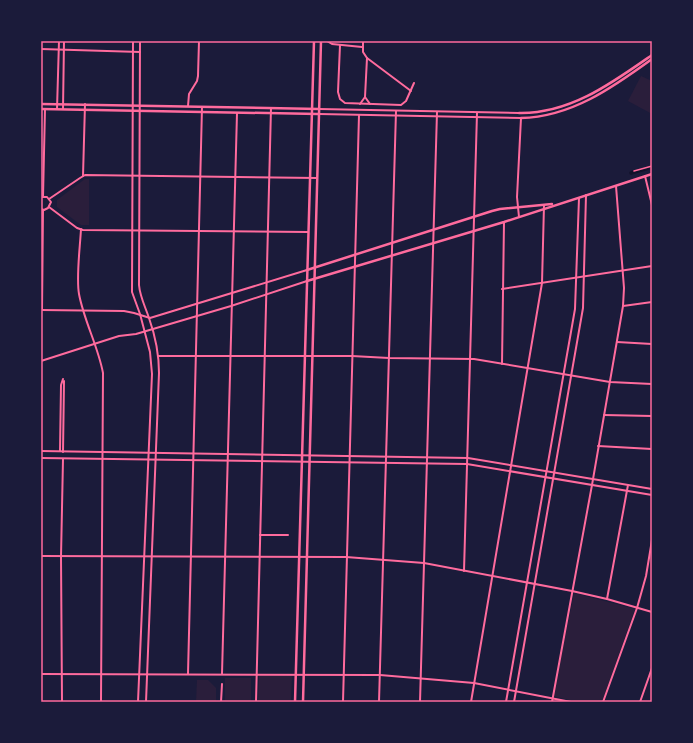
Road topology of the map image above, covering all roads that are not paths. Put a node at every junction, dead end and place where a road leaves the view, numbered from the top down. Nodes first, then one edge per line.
1 (59, 41) edge
2 (64, 41) edge
3 (134, 41) edge
4 (140, 41) edge
5 (199, 41) edge
6 (314, 41) edge
7 (320, 41) edge
8 (328, 41) edge
9 (363, 41) edge
10 (340, 45) junction
11 (362, 47) junction
12 (41, 49) edge
13 (59, 50) junction
14 (64, 50) junction
15 (133, 52) junction
16 (140, 52) junction
17 (652, 55) edge
18 (367, 58) junction
19 (652, 60) edge
20 (414, 83) dead end
21 (601, 89) junction
22 (411, 91) junction
23 (603, 94) junction
24 (365, 97) junction
25 (41, 104) edge
26 (57, 104) junction
27 (63, 104) junction
28 (84, 104) junction
29 (359, 104) junction
30 (133, 105) junction
31 (140, 105) junction
32 (371, 105) junction
33 (188, 106) junction
34 (202, 106) junction
35 (41, 108) edge
36 (271, 108) junction
37 (45, 109) junction
38 (57, 109) junction
39 (63, 109) junction
40 (84, 109) junction
41 (312, 109) junction
42 (319, 109) junction
43 (133, 110) junction
44 (140, 110) junction
45 (202, 111) junction
46 (396, 111) junction
47 (237, 112) junction
48 (437, 112) junction
49 (477, 112) junction
50 (271, 113) junction
51 (312, 114) junction
52 (319, 114) junction
53 (519, 114) joint
54 (358, 115) junction
55 (396, 116) junction
56 (436, 117) junction
57 (477, 118) junction
58 (520, 118) junction
59 (652, 166) edge
60 (634, 171) dead end
61 (652, 174) edge
62 (133, 175) junction
63 (140, 175) junction
64 (83, 176) junction
65 (201, 176) junction
66 (236, 176) junction
67 (645, 176) junction
68 (270, 177) junction
69 (310, 177) junction
70 (317, 178) junction
71 (616, 185) junction
72 (586, 195) junction
73 (42, 197) edge
74 (579, 197) junction
75 (50, 199) junction
76 (652, 205) edge
77 (49, 207) junction
78 (518, 207) junction
79 (544, 207) junction
80 (42, 209) edge
81 (474, 217) junction
82 (519, 217) junction
83 (504, 222) junction
84 (81, 229) junction
85 (133, 230) junction
86 (140, 230) junction
87 (433, 230) junction
88 (200, 231) junction
89 (234, 231) junction
90 (474, 231) junction
91 (268, 232) junction
92 (308, 232) junction
93 (392, 243) junction
94 (432, 243) junction
95 (355, 255) junction
96 (392, 255) junction
97 (355, 266) junction
98 (652, 266) edge
99 (315, 267) junction
100 (307, 270) junction
101 (623, 270) junction
102 (583, 276) junction
103 (576, 278) junction
104 (314, 279) junction
105 (306, 281) junction
106 (267, 282) junction
107 (542, 283) junction
108 (502, 289) junction
109 (232, 292) junction
110 (266, 294) junction
111 (198, 302) junction
112 (652, 302) edge
113 (231, 306) junction
114 (623, 306) junction
115 (42, 310) edge
116 (84, 310) junction
117 (140, 314) junction
118 (197, 316) junction
119 (150, 318) junction
120 (153, 329) junction
121 (145, 331) junction
122 (617, 342) junction
123 (95, 344) junction
124 (652, 344) edge
125 (158, 356) junction
126 (196, 356) junction
127 (230, 356) junction
128 (305, 356) junction
129 (312, 356) junction
130 (352, 356) junction
131 (265, 357) junction
132 (389, 358) junction
133 (429, 358) junction
134 (470, 359) junction
135 (41, 360) edge
136 (502, 364) junction
137 (528, 368) junction
138 (563, 374) junction
139 (570, 375) junction
140 (610, 382) junction
141 (652, 384) edge
142 (604, 414) junction
143 (652, 416) edge
144 (62, 426) junction
145 (598, 446) junction
146 (652, 449) edge
147 (41, 451) edge
148 (62, 452) junction
149 (103, 452) junction
150 (149, 453) junction
151 (156, 453) junction
152 (193, 454) junction
153 (227, 454) junction
154 (262, 455) junction
155 (301, 455) junction
156 (309, 455) junction
157 (349, 456) junction
158 (386, 457) junction
159 (426, 457) junction
160 (41, 458) edge
161 (468, 458) junction
162 (63, 459) junction
163 (103, 459) junction
164 (148, 460) junction
165 (156, 460) junction
166 (193, 460) junction
167 (227, 461) junction
168 (262, 461) junction
169 (301, 462) junction
170 (309, 462) junction
171 (349, 462) junction
172 (386, 463) junction
173 (426, 463) junction
174 (467, 464) junction
175 (512, 465) junction
176 (511, 471) junction
177 (546, 471) junction
178 (553, 472) junction
179 (544, 477) junction
180 (552, 478) junction
181 (593, 479) junction
182 (592, 485) junction
183 (628, 485) junction
184 (652, 489) edge
185 (626, 491) junction
186 (652, 495) edge
187 (260, 535) junction
188 (288, 535) dead end
189 (652, 540) edge
190 (41, 556) edge
191 (102, 556) junction
192 (145, 556) junction
193 (152, 556) junction
194 (190, 556) junction
195 (225, 556) junction
196 (260, 556) junction
197 (61, 557) junction
198 (298, 557) junction
199 (306, 557) junction
200 (346, 557) junction
201 (384, 560) junction
202 (424, 564) junction
203 (464, 570) junction
204 (493, 576) junction
205 (526, 582) junction
206 (534, 583) junction
207 (572, 591) junction
208 (607, 599) junction
209 (637, 608) junction
210 (652, 612) edge
211 (652, 668) edge
212 (41, 674) edge
213 (62, 674) junction
214 (102, 674) junction
215 (140, 674) junction
216 (147, 674) junction
217 (188, 674) junction
218 (222, 674) junction
219 (256, 674) junction
220 (296, 674) junction
221 (304, 674) junction
222 (343, 674) junction
223 (380, 675) junction
224 (421, 679) junction
225 (222, 684) dead end
226 (474, 684) junction
227 (508, 689) junction
228 (516, 691) junction
229 (553, 698) junction
230 (62, 702) edge
231 (101, 702) edge
232 (138, 702) edge
233 (146, 702) edge
234 (221, 702) edge
235 (256, 702) edge
236 (295, 702) edge
237 (303, 702) edge
238 (343, 702) edge
239 (379, 702) edge
240 (420, 702) edge
241 (471, 702) edge
242 (506, 702) edge
243 (514, 702) edge
244 (552, 702) edge
245 (571, 702) edge
246 (603, 702) edge
247 (640, 702) edge

1 - 13 street
2 - 14 street
3 - 15 street
4 - 16 street
5 - 33 street
6 - 41 street
7 - 42 street
8 - 10 street
9 - 11 street
10 - 11 street
10 - 29 street
11 - 18 street
12 - 13 street
13 - 14 street
13 - 26 street
14 - 15 street
14 - 27 street
15 - 16 street
15 - 30 street
16 - 31 street
17 - 21 street
18 - 22 street
18 - 24 street
19 - 23 street
20 - 22 street
21 - 23 street
21 - 53 street
22 - 32 street
23 - 58 street
24 - 29 street
24 - 32 street
25 - 26 street
26 - 27 street
26 - 38 street
27 - 28 street
27 - 39 street
28 - 30 street
28 - 40 street
29 - 32 street
30 - 31 street
30 - 43 street
31 - 33 street
31 - 44 street
33 - 34 street
34 - 36 street
34 - 45 street
35 - 37 street
36 - 41 street
36 - 50 street
37 - 38 street
37 - 73 street
38 - 39 street
39 - 40 street
40 - 43 street
40 - 64 street
41 - 42 street
41 - 51 street
42 - 46 street
42 - 52 street
43 - 44 street
43 - 62 street
44 - 45 street
44 - 63 street
45 - 47 street
45 - 65 street
46 - 48 street
46 - 55 street
47 - 50 street
47 - 66 street
48 - 49 street
48 - 56 street
49 - 53 street
49 - 57 street
50 - 51 street
50 - 68 street
51 - 52 street
51 - 69 street
52 - 54 street
52 - 70 street
54 - 55 street
54 - 95 street
55 - 56 street
55 - 93 street
56 - 57 street
56 - 87 street
57 - 58 street
57 - 81 street
58 - 78 street
59 - 60 street
61 - 67 street
62 - 63 street
62 - 64 street
62 - 85 street
63 - 65 street
63 - 86 street
64 - 75 street
65 - 66 street
65 - 88 street
66 - 68 street
66 - 89 street
67 - 71 street
67 - 76 street
68 - 69 street
68 - 91 street
69 - 70 street
69 - 92 street
70 - 99 street
71 - 72 street
71 - 101 street
72 - 74 street
72 - 102 street
73 - 75 street
74 - 79 street
74 - 103 street
75 - 77 street
77 - 80 street
77 - 84 street
78 - 79 street
78 - 81 street
78 - 82 street
79 - 82 street
79 - 107 street
80 - 115 street
81 - 87 street
81 - 90 street
82 - 83 street
83 - 90 street
83 - 108 street
84 - 85 street
84 - 116 street
85 - 86 street
85 - 117 street
86 - 88 street
86 - 119 street
87 - 93 street
87 - 94 street
88 - 89 street
88 - 111 street
89 - 91 street
89 - 109 street
90 - 94 street
90 - 134 street
91 - 92 street
91 - 106 street
92 - 100 street
93 - 95 street
93 - 96 street
94 - 96 street
94 - 133 street
95 - 97 street
95 - 99 street
96 - 97 street
96 - 132 street
97 - 104 street
97 - 130 street
98 - 101 street
99 - 100 street
99 - 104 street
100 - 105 street
100 - 106 street
101 - 102 street
101 - 114 street
102 - 103 street
102 - 139 street
103 - 107 street
103 - 138 street
104 - 105 street
104 - 129 street
105 - 110 street
105 - 128 street
106 - 109 street
106 - 110 street
107 - 108 street
107 - 137 street
108 - 136 street
109 - 111 street
109 - 113 street
110 - 113 street
110 - 131 street
111 - 118 street
111 - 119 street
112 - 114 street
113 - 118 street
113 - 127 street
114 - 122 street
115 - 116 street
116 - 117 street
116 - 123 street
117 - 119 street
117 - 121 street
118 - 120 street
118 - 126 street
119 - 120 street
120 - 121 street
120 - 125 street
121 - 123 street
121 - 150 street
122 - 124 street
122 - 140 street
123 - 135 street
123 - 149 street
125 - 126 street
125 - 151 street
126 - 127 street
126 - 152 street
127 - 131 street
127 - 153 street
128 - 129 street
128 - 131 street
128 - 155 street
129 - 130 street
129 - 156 street
130 - 132 street
130 - 157 street
131 - 154 street
132 - 133 street
132 - 158 street
133 - 134 street
133 - 159 street
134 - 136 street
134 - 161 street
136 - 137 street
137 - 138 street
137 - 175 street
138 - 139 street
138 - 177 street
139 - 140 street
139 - 178 street
140 - 141 street
140 - 142 street
142 - 143 street
142 - 145 street
144 - 144 street
144 - 148 street
145 - 146 street
145 - 181 street
147 - 148 street
148 - 149 street
149 - 150 street
149 - 163 street
150 - 151 street
150 - 164 street
151 - 152 street
151 - 165 street
152 - 153 street
152 - 166 street
153 - 154 street
153 - 167 street
154 - 155 street
154 - 168 street
155 - 156 street
155 - 169 street
156 - 157 street
156 - 170 street
157 - 158 street
157 - 171 street
158 - 159 street
158 - 172 street
159 - 161 street
159 - 173 street
160 - 162 street
161 - 174 street
161 - 175 street
162 - 163 street
162 - 197 street
163 - 164 street
163 - 191 street
164 - 165 street
164 - 192 street
165 - 166 street
165 - 193 street
166 - 167 street
166 - 194 street
167 - 168 street
167 - 195 street
168 - 169 street
168 - 187 street
169 - 170 street
169 - 198 street
170 - 171 street
170 - 199 street
171 - 172 street
171 - 200 street
172 - 173 street
172 - 201 street
173 - 174 street
173 - 202 street
174 - 176 street
174 - 203 street
175 - 176 street
175 - 177 street
176 - 179 street
176 - 204 street
177 - 178 street
177 - 179 street
178 - 180 street
178 - 181 street
179 - 180 street
179 - 205 street
180 - 182 street
180 - 206 street
181 - 182 street
181 - 183 street
182 - 185 street
182 - 207 street
183 - 184 street
183 - 185 street
185 - 186 street
185 - 208 street
187 - 188 street
187 - 196 street
189 - 209 street
190 - 197 street
191 - 192 street
191 - 197 street
191 - 214 street
192 - 193 street
192 - 215 street
193 - 194 street
193 - 216 street
194 - 195 street
194 - 217 street
195 - 196 street
195 - 218 street
196 - 198 street
196 - 219 street
197 - 213 street
198 - 199 street
198 - 220 street
199 - 200 street
199 - 221 street
200 - 201 street
200 - 222 street
201 - 202 street
201 - 223 street
202 - 203 street
202 - 224 street
203 - 204 street
204 - 205 street
204 - 226 street
205 - 206 street
205 - 227 street
206 - 207 street
206 - 228 street
207 - 208 street
207 - 229 street
208 - 209 street
209 - 210 street
209 - 246 street
211 - 247 street
212 - 213 street
213 - 214 street
213 - 230 street
214 - 215 street
214 - 231 street
215 - 216 street
215 - 232 street
216 - 217 street
216 - 233 street
217 - 218 street
218 - 219 street
219 - 220 street
219 - 235 street
220 - 221 street
220 - 236 street
221 - 222 street
221 - 237 street
222 - 223 street
222 - 238 street
223 - 224 street
223 - 239 street
224 - 226 street
224 - 240 street
225 - 234 street
226 - 227 street
226 - 241 street
227 - 228 street
227 - 242 street
228 - 229 street
228 - 243 street
229 - 244 street
229 - 245 street

